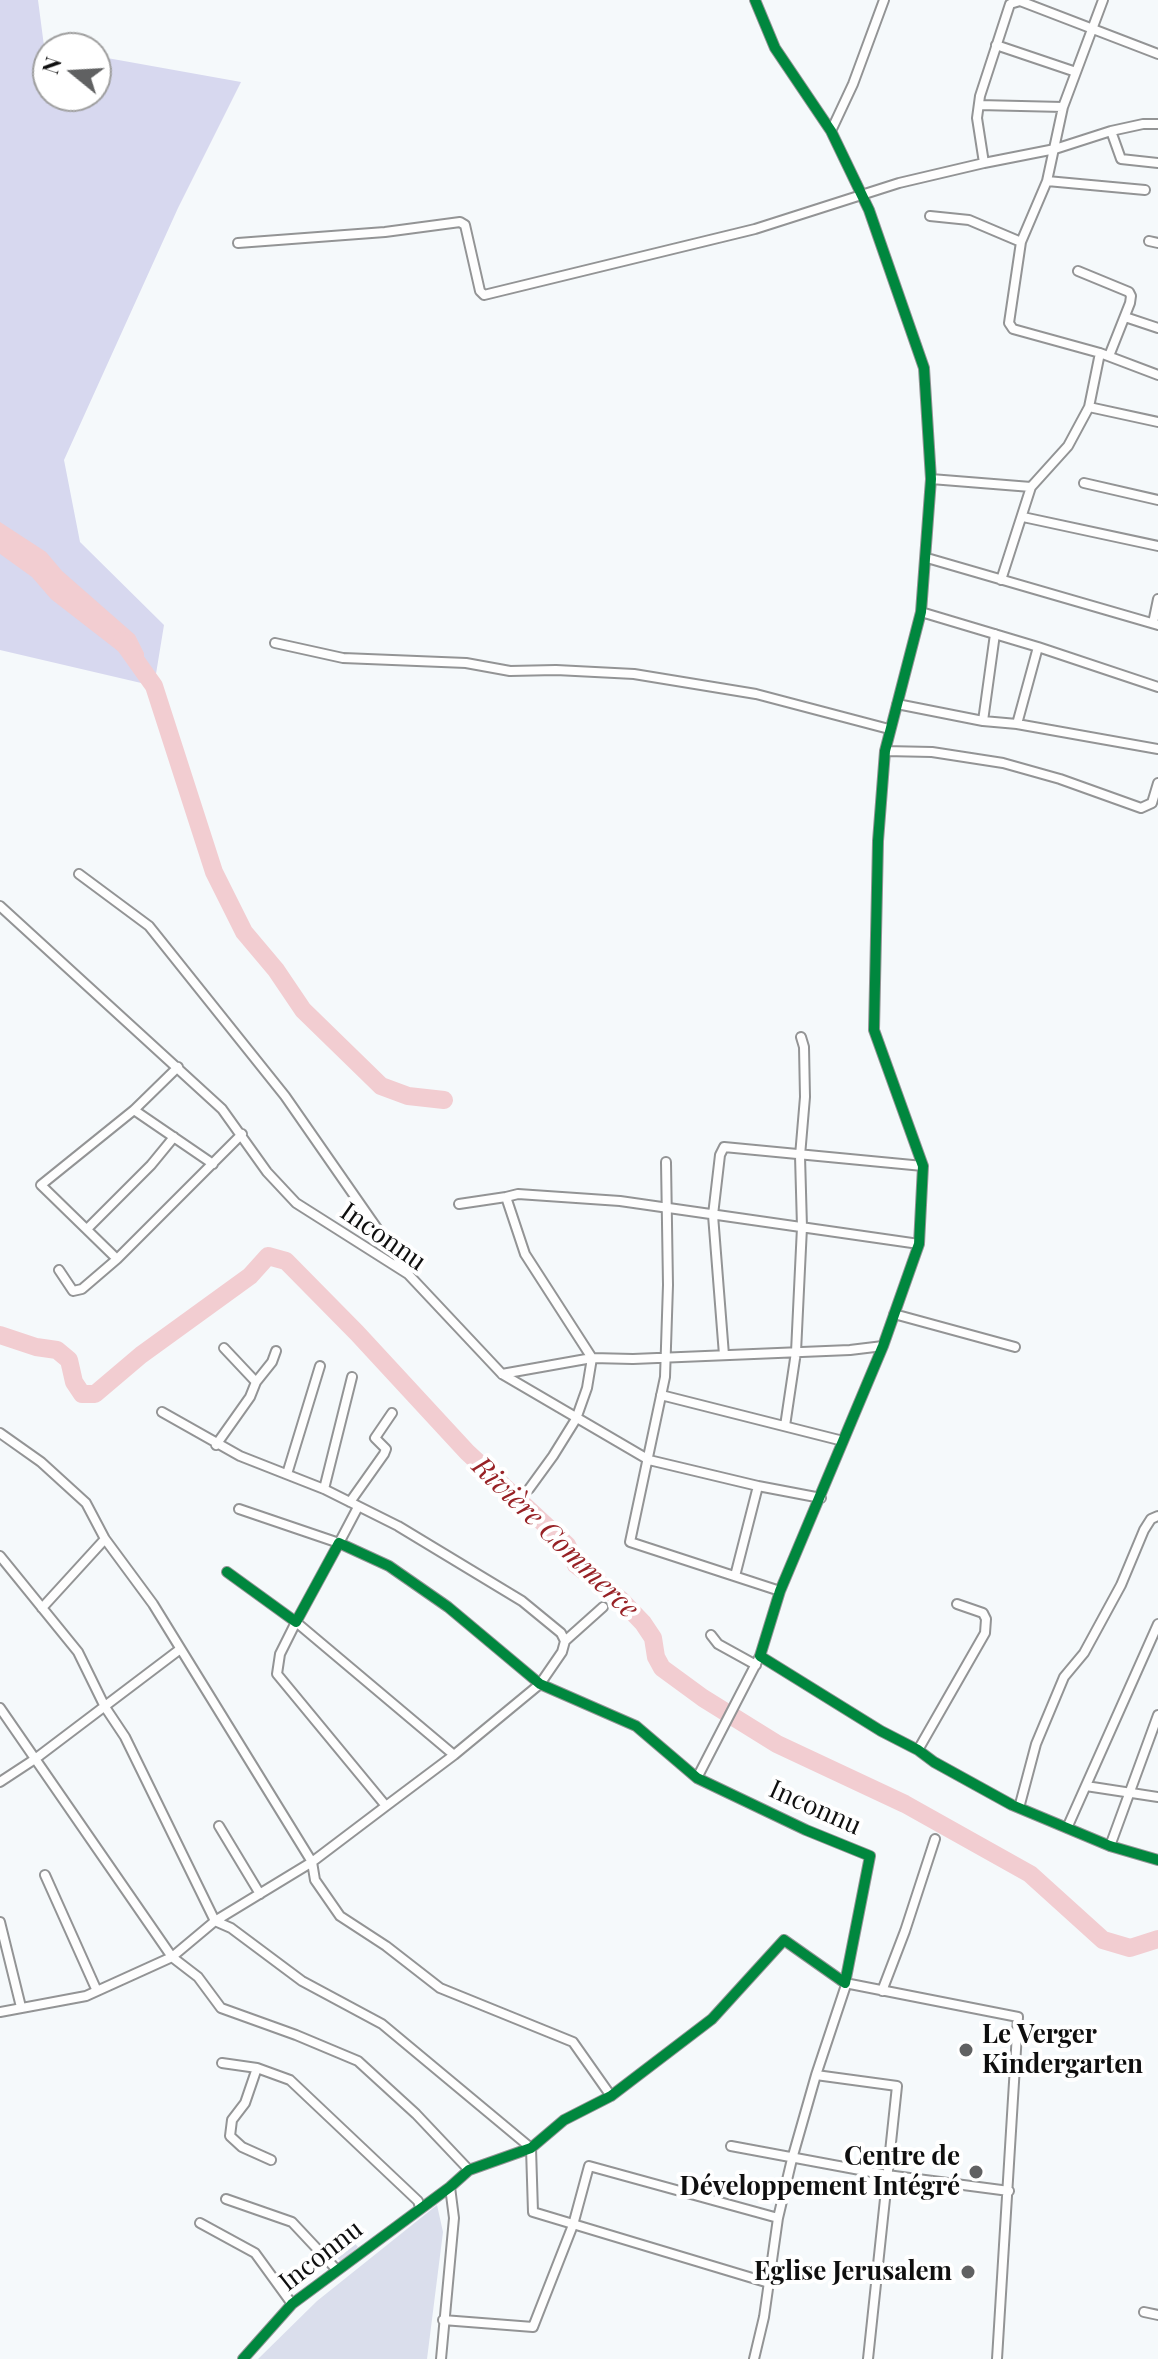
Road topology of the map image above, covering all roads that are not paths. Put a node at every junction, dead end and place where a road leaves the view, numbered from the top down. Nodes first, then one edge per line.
1 (755, 0) edge
2 (884, 0) edge
3 (1103, 0) edge
4 (1093, 27) junction
5 (996, 45) junction
6 (1158, 54) edge
7 (1076, 72) junction
8 (979, 105) junction
9 (1063, 107) junction
10 (1158, 124) edge
11 (831, 131) junction
12 (1111, 131) junction
13 (1055, 149) junction
14 (984, 163) junction
15 (1158, 163) edge
16 (1047, 181) junction
17 (1145, 190) dead end
18 (862, 194) junction
19 (930, 216) dead end
20 (1021, 242) junction
21 (238, 243) dead end
22 (1078, 271) dead end
23 (1125, 317) junction
24 (1158, 328) edge
25 (1104, 354) junction
26 (1158, 375) edge
27 (1089, 407) junction
28 (1158, 422) edge
29 (931, 479) junction
30 (1084, 483) dead end
31 (1031, 487) junction
32 (1158, 500) edge
33 (1023, 517) junction
34 (1158, 546) edge
35 (927, 558) junction
36 (1001, 580) junction
37 (1158, 599) edge
38 (921, 612) junction
39 (1155, 624) edge
40 (995, 634) junction
41 (275, 643) dead end
42 (1038, 647) junction
43 (1158, 687) edge
44 (897, 704) junction
45 (983, 721) junction
46 (1017, 724) junction
47 (889, 729) junction
48 (1158, 749) edge
49 (885, 751) junction
50 (1158, 783) edge
51 (79, 874) dead end
52 (0, 906) edge
53 (801, 1037) dead end
54 (178, 1067) junction
55 (134, 1110) junction
56 (242, 1134) junction
57 (174, 1137) junction
58 (800, 1156) junction
59 (666, 1162) dead end
60 (213, 1164) junction
61 (923, 1166) junction
62 (506, 1197) junction
63 (459, 1204) dead end
64 (667, 1209) junction
65 (713, 1215) junction
66 (802, 1227) junction
67 (87, 1229) junction
68 (919, 1244) junction
69 (117, 1259) junction
70 (59, 1270) dead end
71 (408, 1274) junction
72 (894, 1314) junction
73 (883, 1346) junction
74 (1015, 1347) dead end
75 (224, 1348) dead end
76 (276, 1351) dead end
77 (796, 1352) junction
78 (724, 1355) junction
79 (592, 1358) junction
80 (666, 1358) junction
81 (320, 1366) dead end
82 (502, 1374) junction
83 (352, 1377) dead end
84 (256, 1382) junction
85 (661, 1395) junction
86 (162, 1412) dead end
87 (392, 1413) dead end
88 (576, 1419) junction
89 (785, 1426) junction
90 (0, 1433) edge
91 (843, 1441) junction
92 (216, 1445) junction
93 (649, 1460) junction
94 (287, 1474) junction
95 (758, 1486) junction
96 (324, 1489) junction
97 (529, 1489) dead end
98 (821, 1498) junction
99 (354, 1504) junction
100 (239, 1509) dead end
101 (1158, 1516) edge
102 (105, 1539) junction
103 (339, 1543) junction
104 (0, 1556) edge
105 (227, 1572) dead end
106 (735, 1576) junction
107 (780, 1591) junction
108 (957, 1604) dead end
109 (603, 1607) dead end
110 (42, 1608) junction
111 (296, 1622) junction
112 (1158, 1624) edge
113 (711, 1635) dead end
114 (565, 1641) junction
115 (179, 1650) junction
116 (758, 1661) junction
117 (537, 1681) junction
118 (105, 1707) junction
119 (2, 1714) edge
120 (1158, 1715) edge
121 (918, 1750) junction
122 (454, 1755) junction
123 (35, 1759) junction
124 (697, 1778) junction
125 (0, 1782) edge
126 (1086, 1786) junction
127 (1130, 1792) junction
128 (1158, 1797) edge
129 (386, 1806) junction
130 (1019, 1808) junction
131 (219, 1826) dead end
132 (1067, 1828) junction
133 (935, 1839) dead end
134 (1110, 1846) junction
135 (1158, 1860) edge
136 (312, 1862) junction
137 (45, 1875) dead end
138 (260, 1894) junction
139 (215, 1921) junction
140 (0, 1922) edge
141 (172, 1957) junction
142 (846, 1984) junction
143 (97, 1991) junction
144 (882, 1991) junction
145 (21, 2007) junction
146 (0, 2012) edge
147 (222, 2063) dead end
148 (257, 2068) junction
149 (816, 2075) junction
150 (611, 2096) junction
151 (731, 2146) dead end
152 (531, 2148) junction
153 (792, 2159) junction
154 (271, 2160) dead end
155 (469, 2170) junction
156 (887, 2175) junction
157 (450, 2187) junction
158 (1009, 2191) junction
159 (226, 2199) dead end
160 (420, 2207) junction
161 (778, 2218) junction
162 (200, 2223) dead end
163 (573, 2225) junction
164 (337, 2270) junction
165 (769, 2283) junction
166 (292, 2304) junction
167 (1144, 2312) dead end
168 (1158, 2315) edge
169 (443, 2320) junction
170 (243, 2359) edge
171 (441, 2359) edge
172 (754, 2359) edge
173 (868, 2359) edge
174 (997, 2359) edge

1 - 11 street
2 - 11 street
3 - 4 street
4 - 5 street
4 - 6 street
4 - 7 street
5 - 7 street
5 - 8 street
7 - 9 street
8 - 9 street
8 - 14 street
9 - 13 street
10 - 12 street
11 - 18 street
12 - 13 street
12 - 15 street
13 - 14 street
13 - 16 street
14 - 18 street
16 - 17 street
16 - 20 street
18 - 21 street
18 - 29 street
19 - 20 street
20 - 25 street
22 - 23 street
23 - 24 street
23 - 25 street
25 - 26 street
25 - 27 street
27 - 28 street
27 - 31 street
29 - 31 street
29 - 35 street
30 - 32 street
31 - 33 street
33 - 34 street
33 - 36 street
35 - 36 street
35 - 38 street
36 - 39 street
37 - 39 street
38 - 40 street
38 - 44 street
40 - 42 street
40 - 45 street
41 - 47 street
42 - 43 street
42 - 46 street
44 - 45 street
44 - 47 street
45 - 46 street
46 - 48 street
47 - 49 street
49 - 50 street
49 - 61 street
51 - 71 street
52 - 54 street, Inconnu
53 - 58 street
54 - 55 street
54 - 56 street, Inconnu
55 - 57 street
55 - 67 street
56 - 60 street
56 - 71 street, Inconnu
57 - 60 street
57 - 67 street
58 - 61 street
58 - 65 street
58 - 66 street
59 - 64 street
60 - 69 street
61 - 68 street
62 - 63 street
62 - 64 street
62 - 79 street
64 - 65 street
64 - 80 street
65 - 66 street
65 - 78 street
66 - 68 street
66 - 77 street
67 - 69 street
68 - 72 street
69 - 70 street
71 - 82 street, Inconnu
72 - 73 street
72 - 74 street
73 - 77 street
73 - 91 street
75 - 84 street
76 - 84 street
77 - 78 street
77 - 89 street
78 - 80 street
79 - 80 street
79 - 82 street
79 - 88 street
80 - 85 street
81 - 94 street
82 - 88 street, Inconnu
83 - 96 street
84 - 92 street
85 - 89 street
85 - 93 street
86 - 92 street
87 - 99 street
88 - 93 street, Inconnu
88 - 97 street
89 - 91 street
90 - 102 street
91 - 98 street
92 - 94 street
93 - 95 street, Inconnu
93 - 106 street
94 - 96 street
95 - 98 street, Inconnu
95 - 106 street
96 - 99 street
98 - 107 street
99 - 103 street
99 - 114 street
100 - 103 street, Inconnu
101 - 130 street
102 - 110 street
102 - 115 street
103 - 111 street
103 - 117 street, Inconnu
104 - 110 street
105 - 111 street
106 - 107 street
107 - 116 street
108 - 121 street
109 - 114 street
110 - 118 street
111 - 122 street
111 - 129 street
112 - 126 street
113 - 116 street
114 - 117 street
115 - 118 street
115 - 136 street
116 - 121 street
116 - 124 street
117 - 122 street
117 - 124 street, Inconnu
118 - 123 street
118 - 139 street
119 - 123 street
120 - 127 street
121 - 130 street
122 - 129 street
123 - 125 street
123 - 141 street
124 - 142 street, Inconnu
126 - 127 street
126 - 132 street
127 - 128 street
127 - 134 street
129 - 136 street
130 - 132 street
131 - 138 street
132 - 134 street
133 - 144 street
134 - 135 street
136 - 138 street
136 - 150 street
137 - 143 street
138 - 139 street
139 - 141 street
139 - 152 street
140 - 145 street
141 - 143 street
141 - 155 street
142 - 144 street, Inconnu
142 - 149 street, Inconnu
142 - 150 street, Inconnu
143 - 145 street
144 - 158 street, Inconnu
145 - 146 street
147 - 148 street
148 - 154 street
148 - 160 street
149 - 153 street, Inconnu
149 - 156 street
150 - 152 street, Inconnu
151 - 153 street
152 - 155 street, Inconnu
152 - 163 street
153 - 156 street
153 - 161 street, Inconnu
155 - 157 street, Inconnu
156 - 158 street
156 - 173 street
157 - 160 street, Inconnu
157 - 169 street
158 - 174 street, Inconnu
159 - 164 street, Inconnu
160 - 164 street, Inconnu
161 - 163 street
161 - 165 street, Inconnu
162 - 166 street, Inconnu
163 - 165 street
163 - 169 street
164 - 166 street, Inconnu
165 - 172 street, Inconnu
166 - 170 street, Inconnu
167 - 168 street
169 - 171 street

